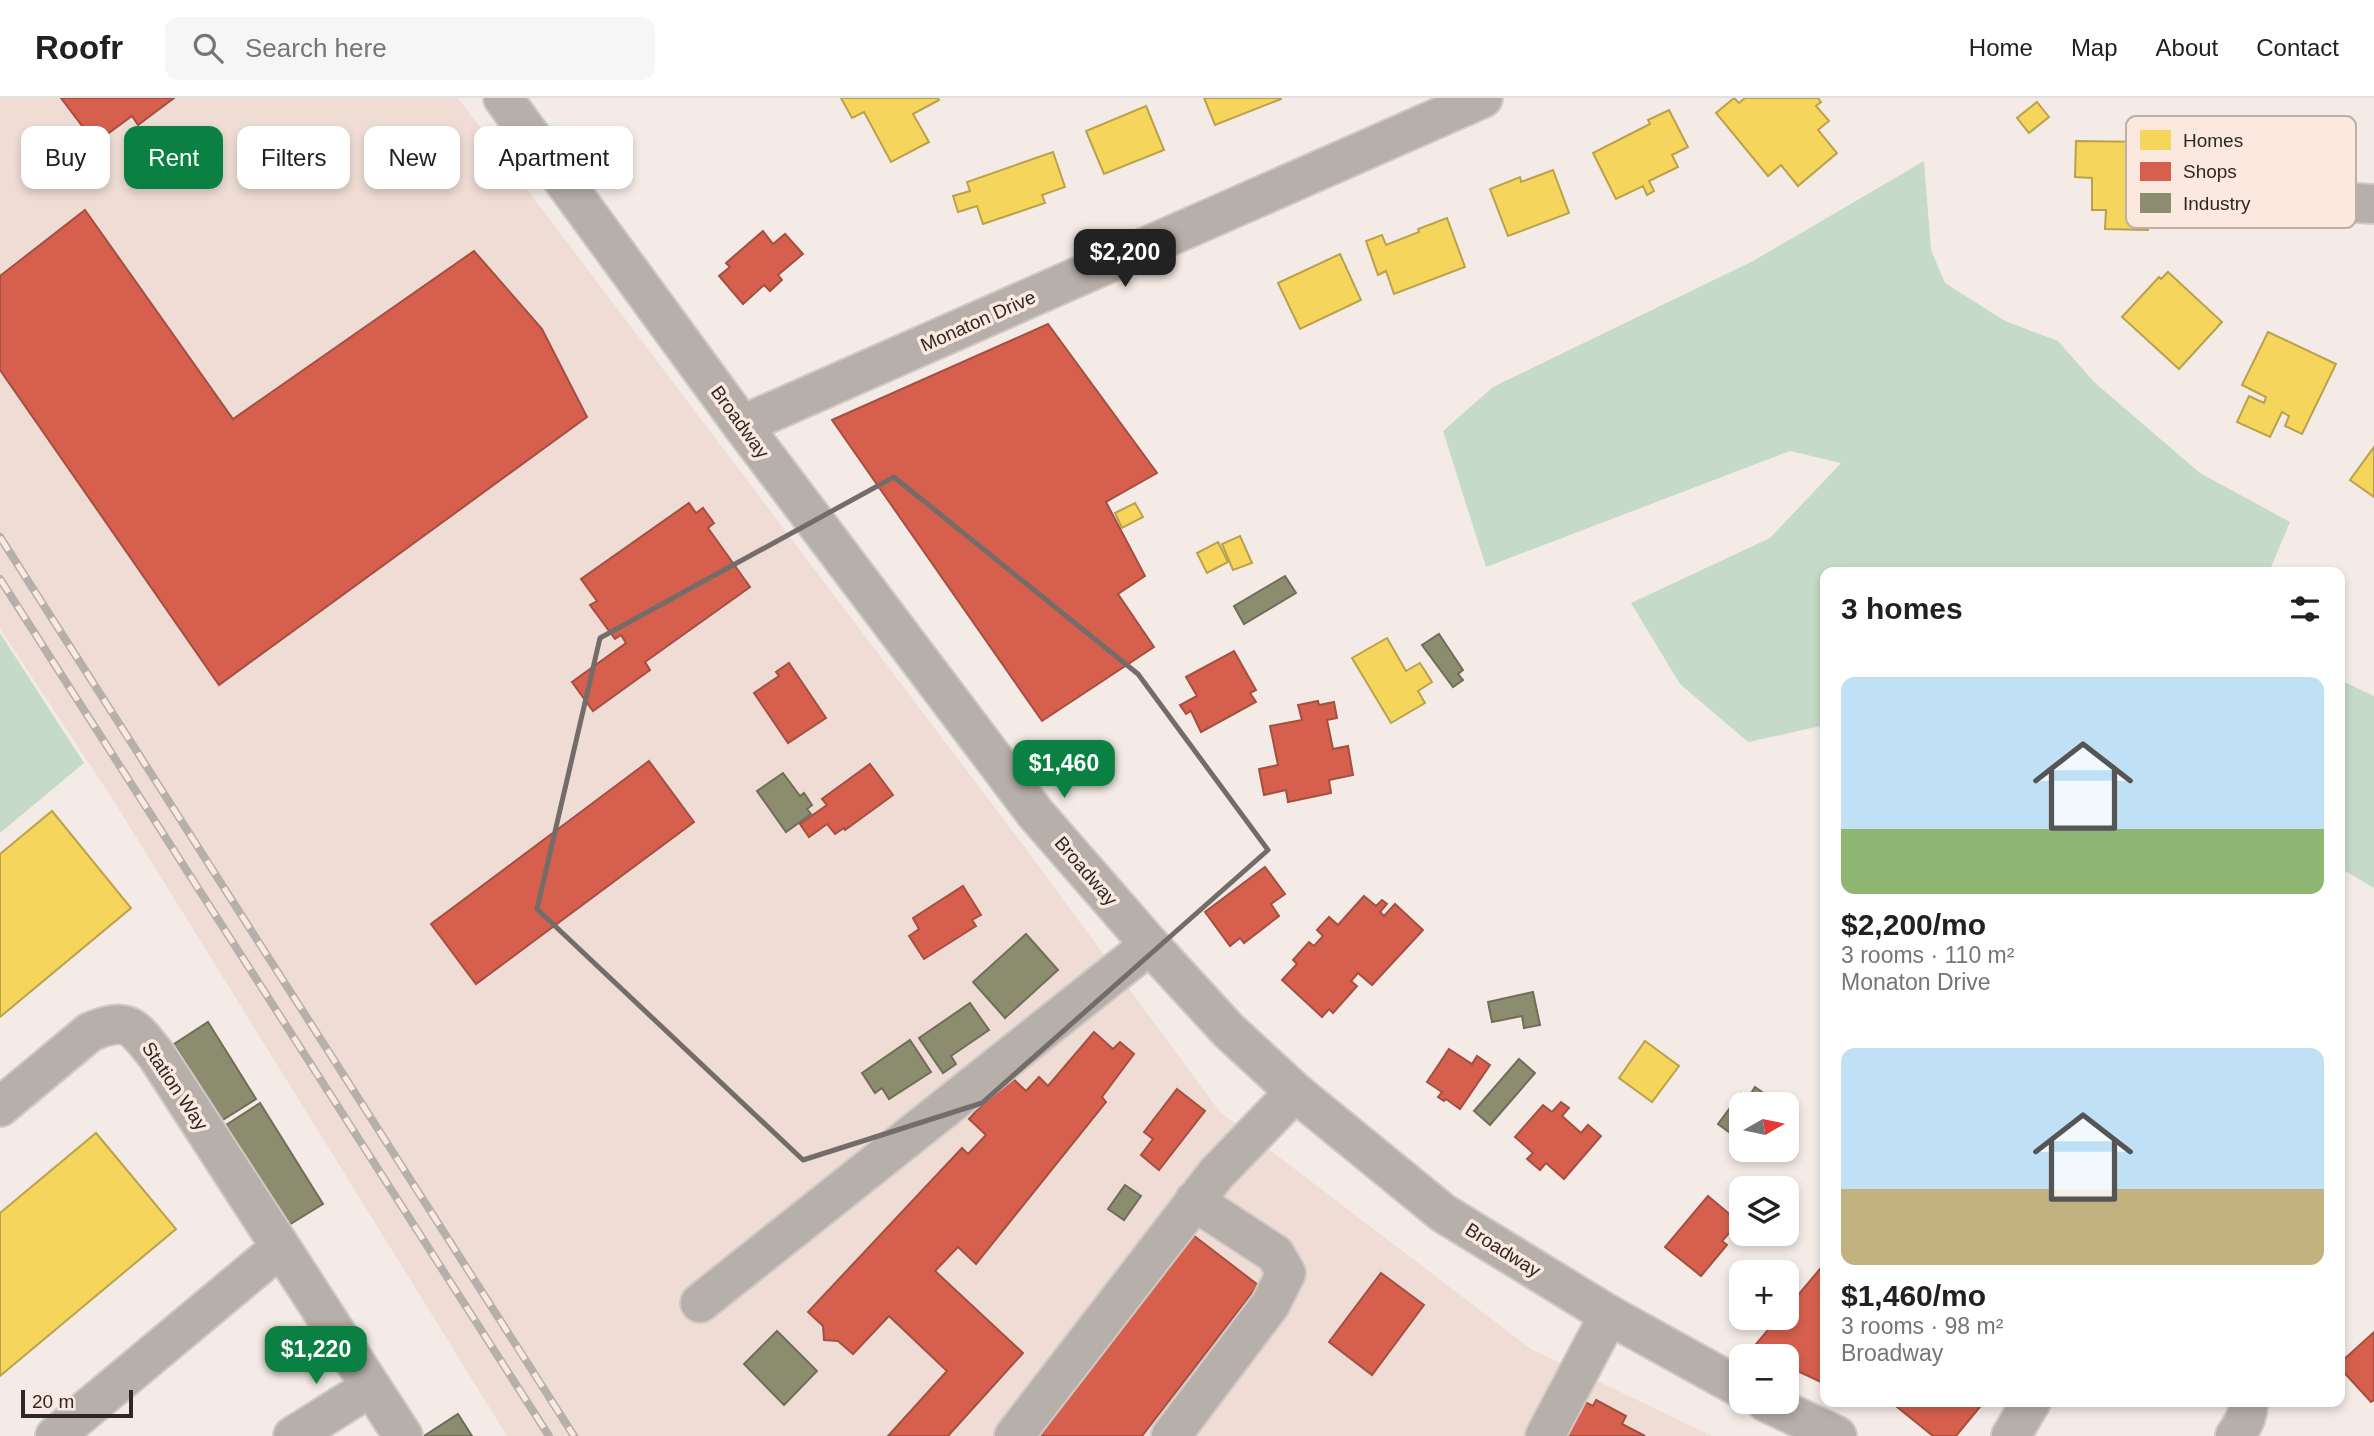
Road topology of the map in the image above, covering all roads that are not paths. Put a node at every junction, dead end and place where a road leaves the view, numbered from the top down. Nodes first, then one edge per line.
1 (503, 98) edge
2 (1483, 98) edge
3 (2356, 203) edge
4 (2374, 204) edge
5 (742, 425) junction
6 (1150, 945) junction
7 (1295, 1092) junction
8 (0, 1107) edge
9 (1194, 1201) junction
10 (280, 1248) junction
11 (700, 1303) dead end
12 (1609, 1315) junction
13 (1729, 1381) edge
14 (371, 1387) junction
15 (2028, 1407) edge
16 (2249, 1407) edge
17 (1791, 1414) edge
18 (55, 1436) edge
19 (293, 1436) edge
20 (402, 1436) edge
21 (1014, 1436) edge
22 (1171, 1436) edge
23 (1545, 1436) edge
24 (1837, 1436) edge
25 (2011, 1436) edge
26 (2235, 1436) edge

1 - 5 street, Broadway
2 - 5 street, Monaton Drive
3 - 4 street
5 - 6 street, Broadway
6 - 7 street, Broadway
6 - 11 street
7 - 9 street
7 - 12 street, Broadway
8 - 10 street, Station Way
9 - 21 street
9 - 22 street
10 - 14 street, Station Way
10 - 18 street
12 - 13 street, Broadway
12 - 23 street
14 - 19 street
14 - 20 street, Station Way
15 - 25 street
16 - 26 street
17 - 24 street

